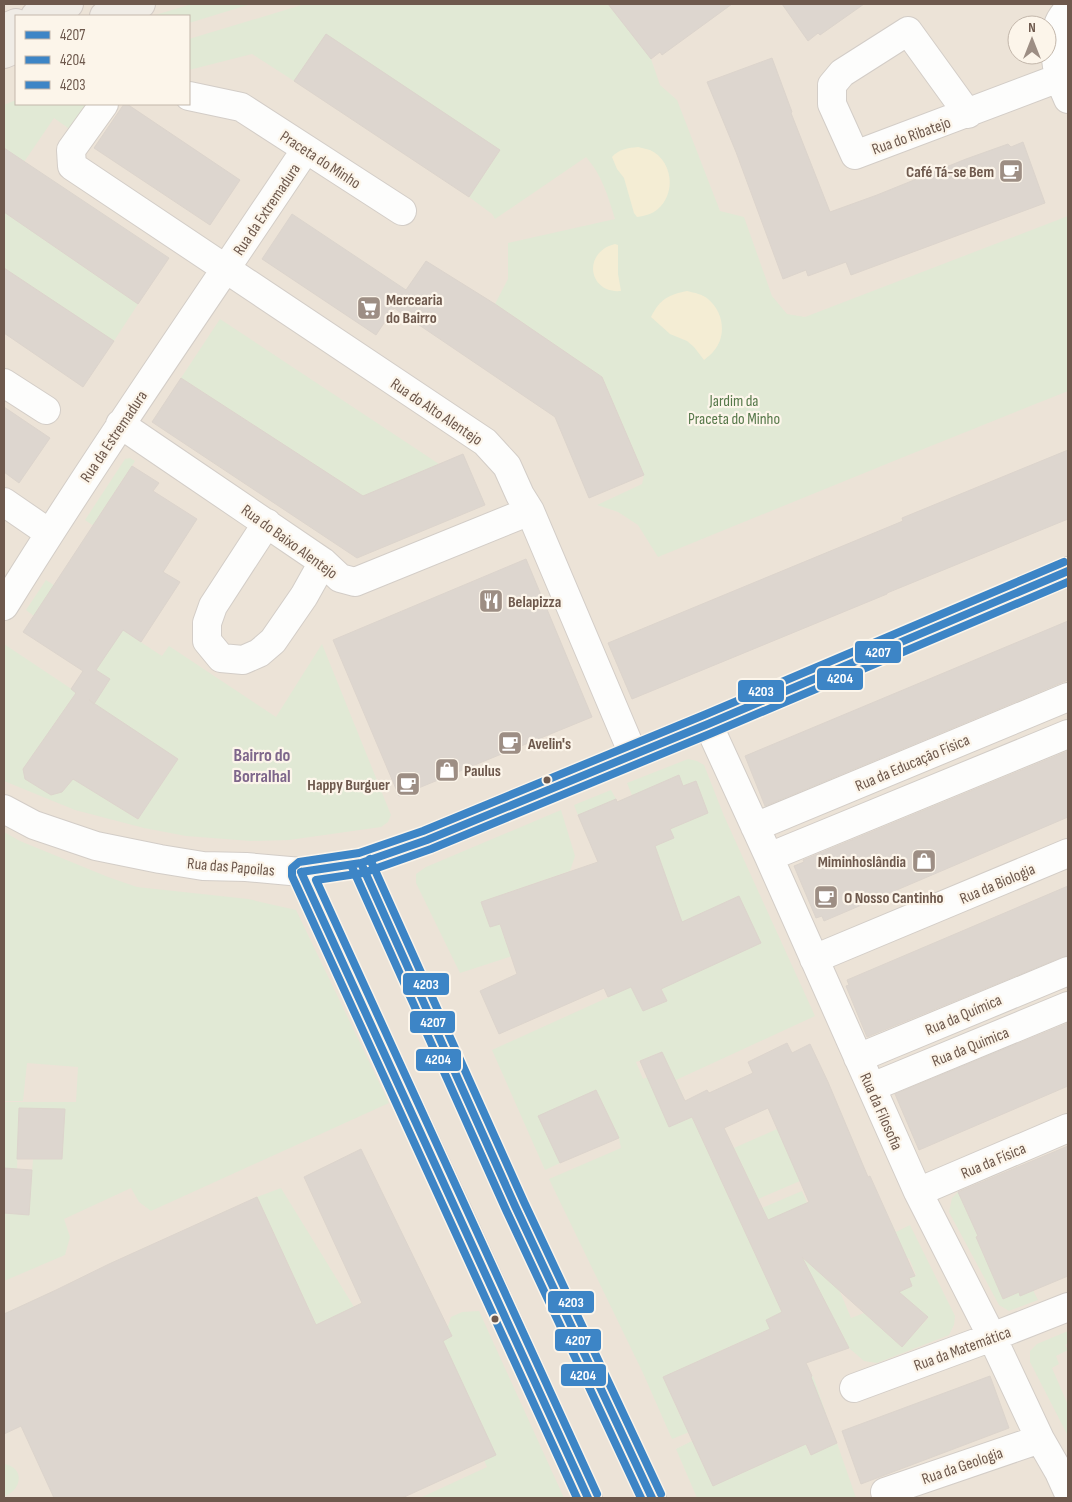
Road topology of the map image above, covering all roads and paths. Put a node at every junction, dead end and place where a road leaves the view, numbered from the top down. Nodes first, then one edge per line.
1 (69, 4) edge
2 (141, 4) edge
3 (1068, 10) edge
4 (38, 15) edge
5 (107, 15) edge
6 (1064, 89) edge
7 (190, 96) edge
8 (103, 105) edge
9 (968, 114) junction
10 (306, 149) junction
11 (402, 211) dead end
12 (227, 269) junction
13 (4, 382) edge
14 (46, 410) dead end
15 (120, 424) junction
16 (4, 502) edge
17 (530, 511) junction
18 (267, 523) junction
19 (49, 533) junction
20 (324, 562) junction
21 (1068, 571) edge
22 (4, 606) edge
23 (1068, 697) edge
24 (1029, 714) junction
25 (708, 724) junction
26 (1068, 734) edge
27 (1042, 745) junction
28 (634, 754) junction
29 (4, 809) edge
30 (755, 827) junction
31 (1068, 853) edge
32 (769, 857) junction
33 (361, 863) junction
34 (301, 872) junction
35 (814, 959) junction
36 (1068, 971) edge
37 (1068, 1006) edge
38 (858, 1058) junction
39 (872, 1087) junction
40 (1068, 1128) edge
41 (918, 1192) junction
42 (1068, 1306) edge
43 (992, 1337) junction
44 (854, 1388) dead end
45 (1040, 1438) junction
46 (885, 1492) dead end
47 (1068, 1492) edge
48 (588, 1498) edge
49 (652, 1498) edge

1 - 4 main road
2 - 5 main road
3 - 6 street
6 - 9 street, Rua do Ribatejo
7 - 10 street, Praceta do Minho
8 - 12 street, Rua do Alto Alentejo
9 - 9 street, Rua do Ribatejo
10 - 11 street, Praceta do Minho
10 - 12 street, Rua da Extremadura
12 - 15 street, Rua da Estremadura
12 - 17 street, Rua do Alto Alentejo
13 - 14 street
15 - 18 street, Rua do Baixo Alentejo
15 - 19 street, Rua da Estremadura
16 - 19 street
17 - 20 street, Rua do Baixo Alentejo
17 - 28 street, Rua do Alto Alentejo
18 - 20 street, Rua do Baixo Alentejo
18 - 20 street
19 - 22 street, Rua da Estremadura
21 - 25 street, Rua das Papoilas
23 - 24 street, Rua da Educação Física
24 - 27 street
24 - 30 street, Rua da Educação Física
25 - 28 street, Rua das Papoilas
25 - 30 street, Rua da Filosofia
26 - 27 street, Rua da Educação Física
27 - 32 street, Rua da Educação Física
28 - 33 street, Rua das Papoilas
29 - 34 street, Rua das Papoilas
30 - 32 street, Rua da Filosofia
31 - 35 street, Rua da Biologia
32 - 35 street, Rua da Filosofia
33 - 34 street, Rua das Papoilas
33 - 49 street
34 - 48 street
35 - 38 street, Rua da Filosofia
36 - 38 street, Rua da Química
37 - 39 street, Rua da Quimica
38 - 39 street, Rua da Filosofia
39 - 41 street, Rua da Filosofia
40 - 41 street, Rua da Física
41 - 43 street, Rua da Filosofia
42 - 43 street, Rua da Matemática
43 - 44 street, Rua da Matemática
43 - 45 street, Rua da Filosofia
45 - 46 street, Rua da Geologia
45 - 47 street, Rua da Filosofia

